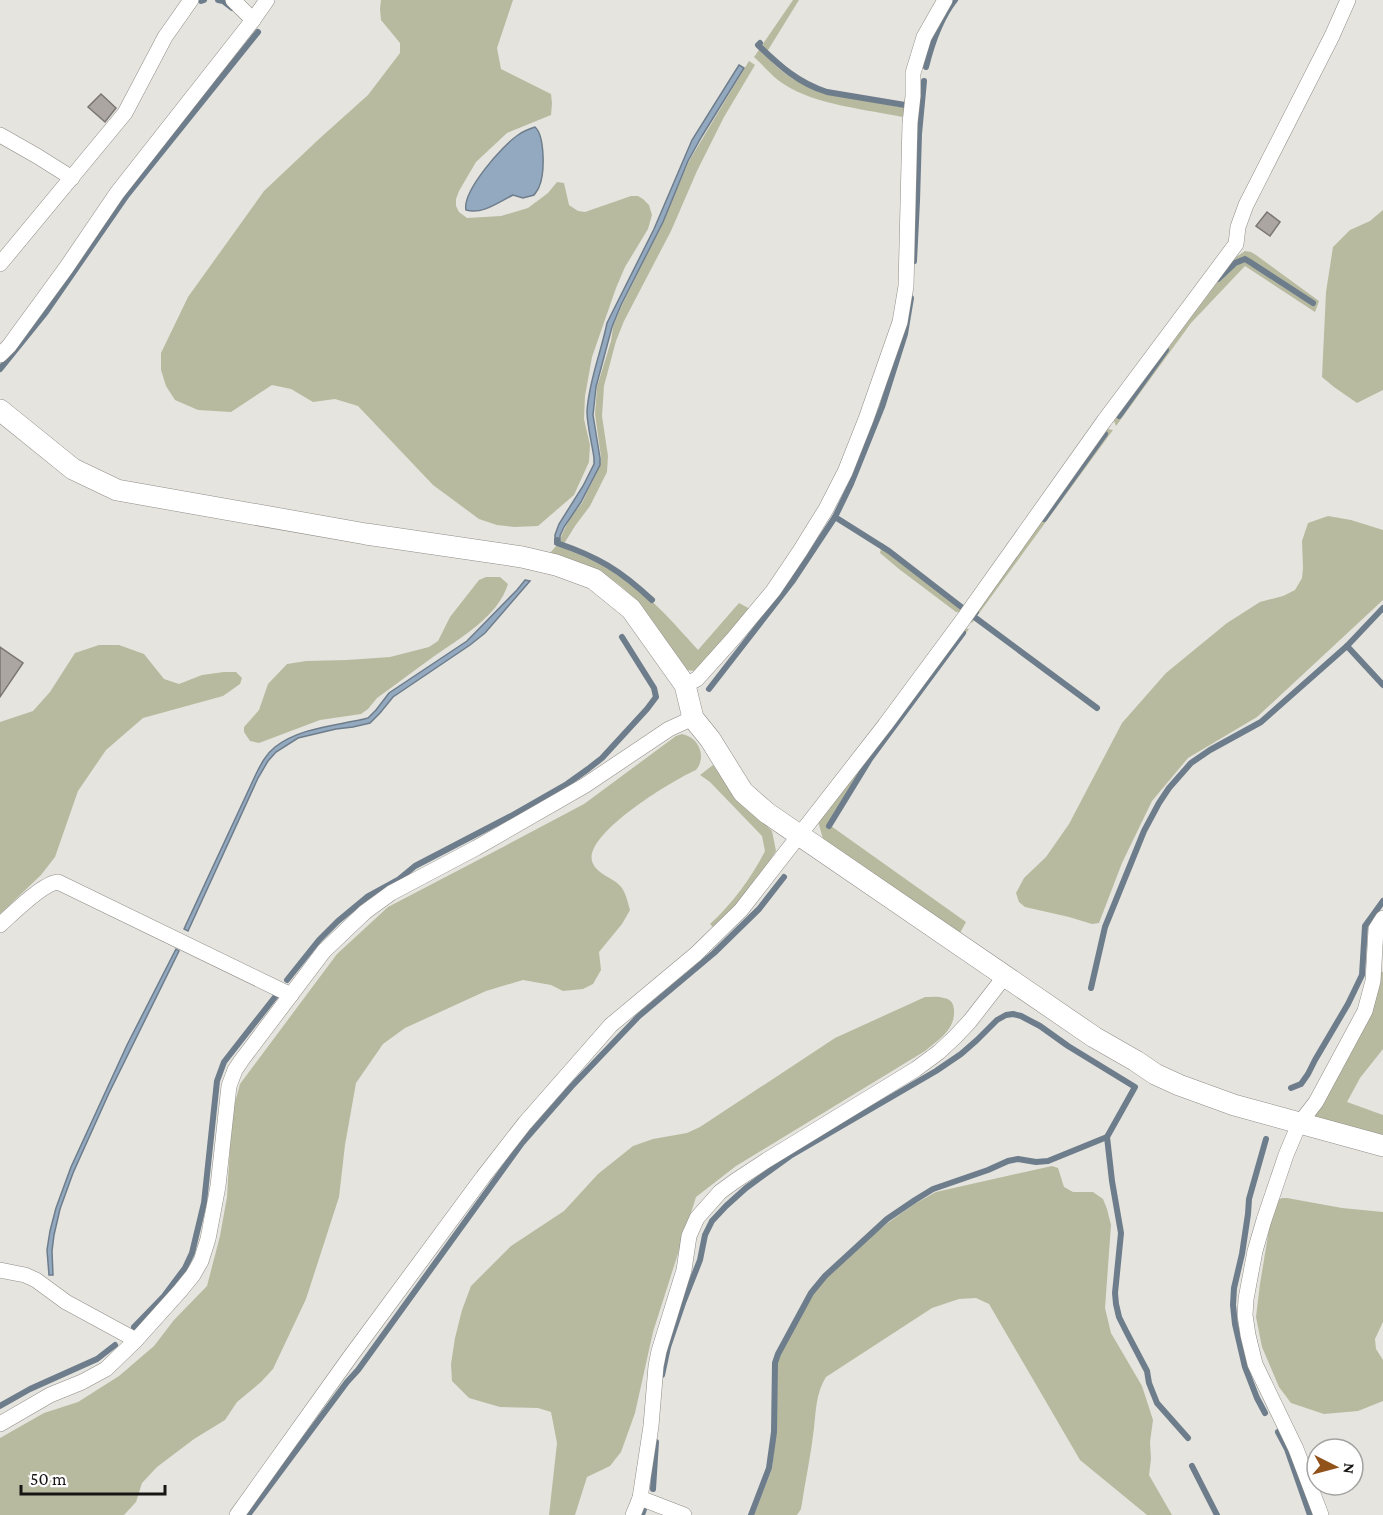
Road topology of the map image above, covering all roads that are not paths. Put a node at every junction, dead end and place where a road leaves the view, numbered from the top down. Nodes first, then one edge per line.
1 (191, 0) edge
2 (233, 0) edge
3 (267, 0) edge
4 (945, 0) edge
5 (1348, 0) edge
6 (253, 20) junction
7 (0, 135) edge
8 (72, 178) junction
9 (0, 264) edge
10 (0, 355) edge
11 (0, 410) edge
12 (685, 685) junction
13 (693, 718) junction
14 (799, 835) junction
15 (1383, 918) edge
16 (0, 925) edge
17 (1005, 976) junction
18 (291, 995) junction
19 (1299, 1124) junction
20 (1383, 1146) edge
21 (0, 1270) edge
22 (136, 1340) junction
23 (0, 1424) edge
24 (640, 1497) junction
25 (237, 1515) edge
26 (633, 1515) edge
27 (684, 1515) edge
28 (1321, 1515) edge

1 - 8 street
2 - 6 street
3 - 6 street
4 - 12 street
5 - 14 street
6 - 10 street
7 - 8 street
8 - 9 street
11 - 12 street
12 - 13 street
13 - 14 street
13 - 18 street
14 - 17 street
14 - 25 street
15 - 19 street
16 - 18 street
17 - 19 street
17 - 24 street
18 - 22 street
19 - 20 street
19 - 28 street
21 - 22 street
22 - 23 street
24 - 26 street
24 - 27 street

